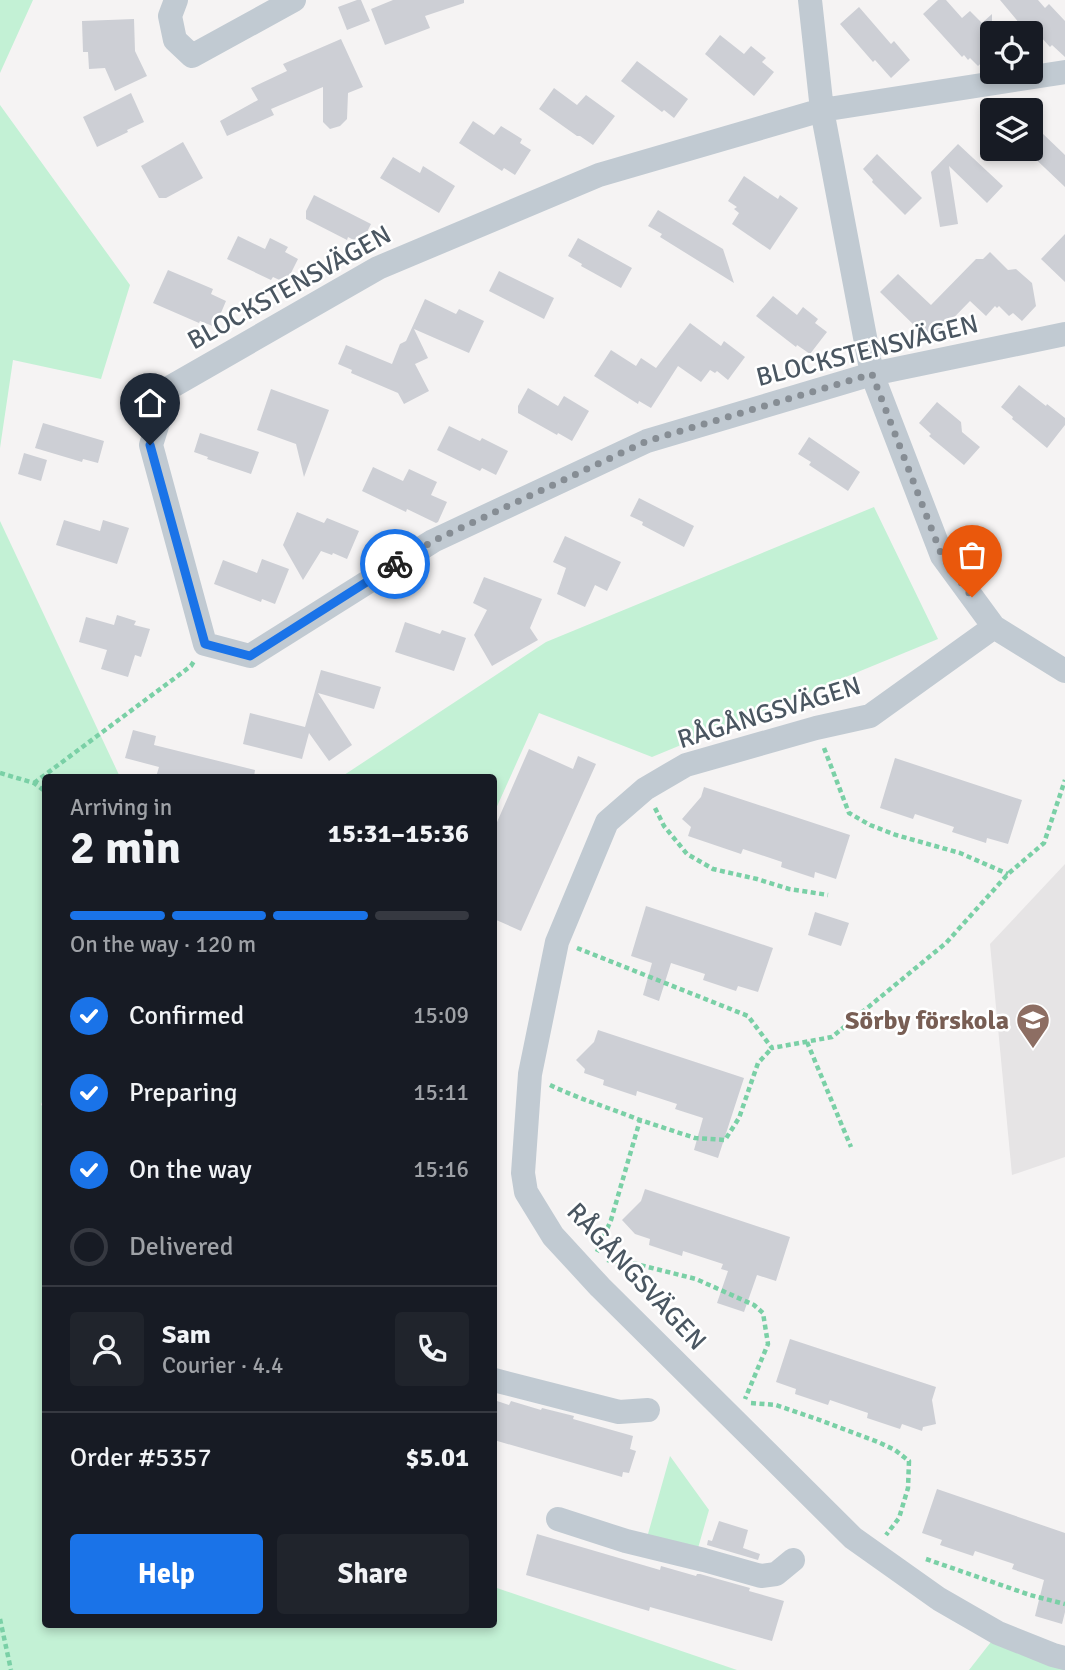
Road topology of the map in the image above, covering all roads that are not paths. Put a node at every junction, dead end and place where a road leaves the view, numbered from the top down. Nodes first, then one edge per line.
1 (176, 0) edge
2 (294, 0) edge
3 (810, 0) edge
4 (1065, 72) edge
5 (822, 110) junction
6 (1065, 334) edge
7 (872, 374) junction
8 (994, 627) junction
9 (1065, 671) edge
10 (497, 1381) edge
11 (648, 1410) dead end
12 (558, 1519) dead end
13 (793, 1560) dead end
14 (1065, 1658) edge

1 - 2 street
3 - 5 street
4 - 5 street, BLOCKSTENSVÄGEN
5 - 7 street
5 - 7 street, BLOCKSTENSVÄGEN
6 - 7 street, BLOCKSTENSVÄGEN
7 - 8 street
8 - 9 street
8 - 14 street, RÅGÅNGSVÄGEN
10 - 11 street
12 - 13 street

